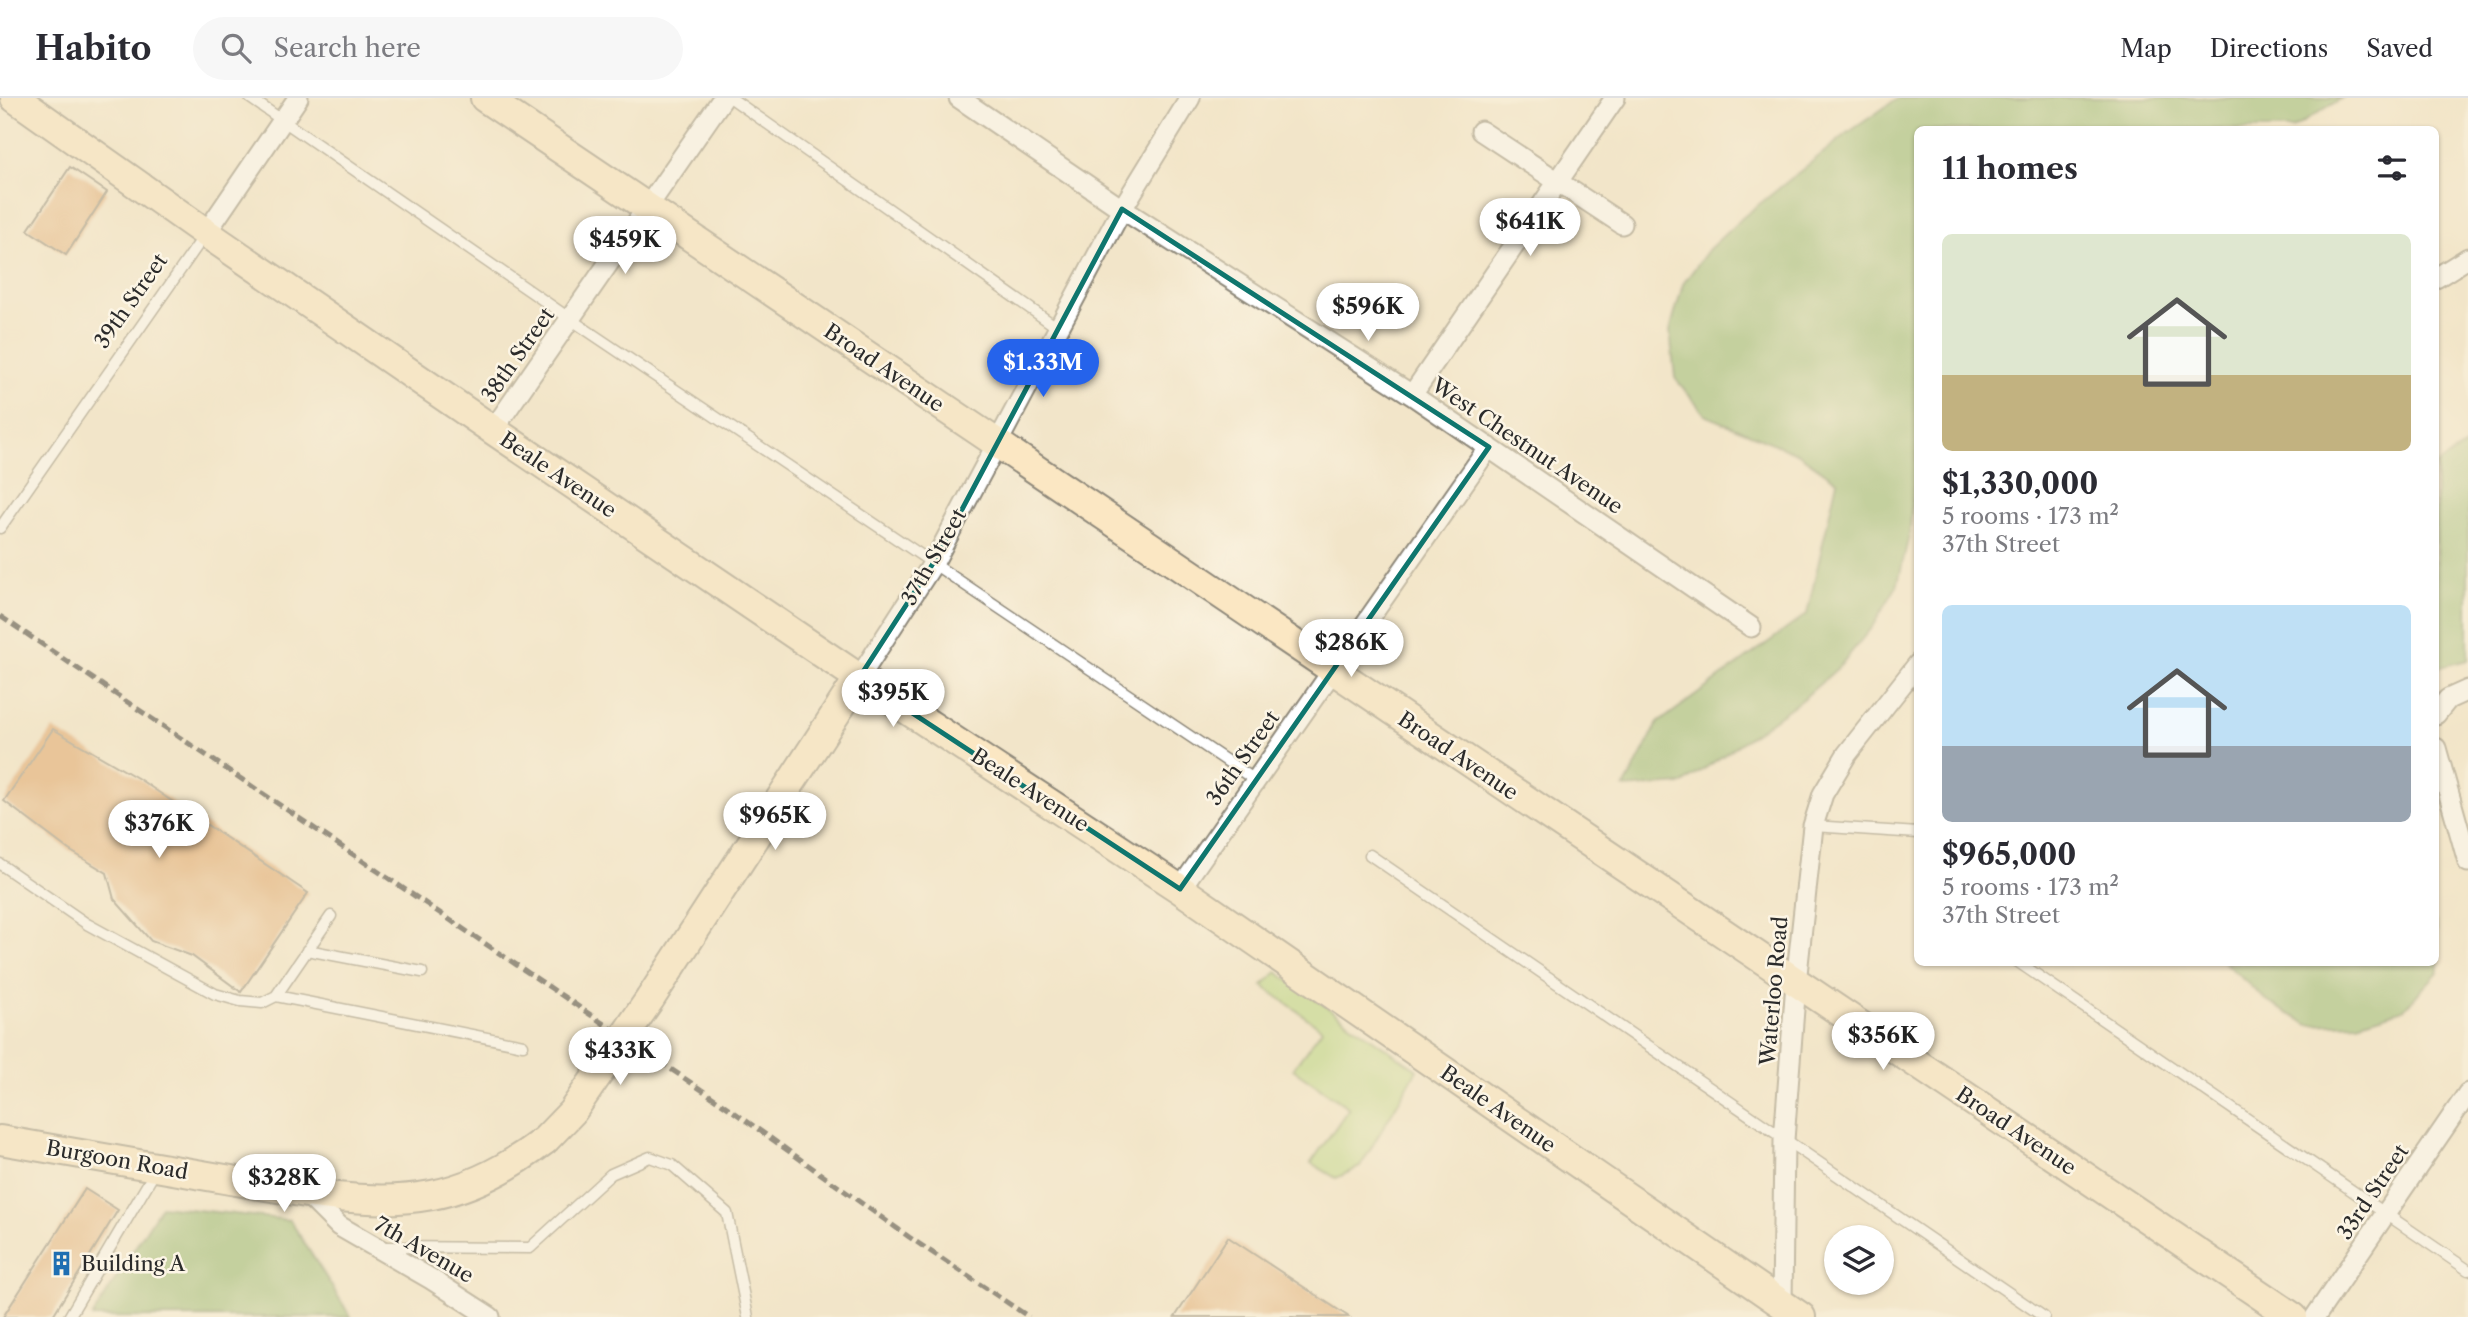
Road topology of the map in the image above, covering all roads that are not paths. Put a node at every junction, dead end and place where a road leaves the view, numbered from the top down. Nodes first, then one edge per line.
1 (15, 98) edge
2 (250, 98) edge
3 (298, 98) edge
4 (485, 98) edge
5 (723, 98) edge
6 (731, 98) edge
7 (959, 98) edge
8 (1190, 98) edge
9 (1615, 98) edge
10 (283, 120) junction
11 (1481, 131) dead end
12 (1558, 182) junction
13 (647, 208) junction
14 (1122, 209) junction
15 (1622, 224) dead end
16 (206, 233) junction
17 (2468, 258) edge
18 (2439, 276) edge
19 (571, 319) junction
20 (1058, 328) junction
21 (1412, 395) junction
22 (493, 430) junction
23 (997, 443) junction
24 (1489, 447) junction
25 (0, 528) edge
26 (934, 562) junction
27 (1751, 627) dead end
28 (1914, 669) edge
29 (1332, 671) junction
30 (859, 678) junction
31 (2468, 690) edge
32 (2439, 711) edge
33 (2439, 759) edge
34 (1255, 780) junction
35 (1813, 826) junction
36 (1914, 831) edge
37 (1370, 856) dead end
38 (2468, 862) edge
39 (0, 864) edge
40 (1180, 889) junction
41 (331, 916) dead end
42 (307, 950) junction
43 (2024, 966) edge
44 (422, 972) dead end
45 (1796, 984) junction
46 (276, 996) junction
47 (650, 999) joint
48 (523, 1045) dead end
49 (2465, 1103) edge
50 (0, 1140) edge
51 (1784, 1140) junction
52 (158, 1167) junction
53 (306, 1193) junction
54 (2385, 1214) junction
55 (373, 1247) junction
56 (2468, 1270) edge
57 (1789, 1313) edge
58 (69, 1317) edge
59 (490, 1317) edge
60 (748, 1317) edge
61 (2043, 1317) edge
62 (2293, 1317) edge
63 (2315, 1317) edge

1 - 16 street, Beale Avenue
2 - 10 lane
3 - 10 street, 39th Street
4 - 13 street, Broad Avenue
5 - 13 street, 38th Street
6 - 20 lane
7 - 14 street, West Chestnut Avenue
8 - 14 street, 37th Street
9 - 12 street
10 - 16 street, 39th Street
10 - 19 lane
11 - 12 street
12 - 15 street
12 - 21 street
13 - 19 street, 38th Street
13 - 23 street, Broad Avenue
14 - 20 street, 37th Street
14 - 21 street, West Chestnut Avenue
16 - 22 street, Beale Avenue
16 - 25 lane, 39th Street
17 - 18 street
19 - 22 street, 38th Street
19 - 26 lane
20 - 23 street, 37th Street
21 - 24 street, West Chestnut Avenue
22 - 30 street, Beale Avenue
23 - 26 street, 37th Street
23 - 29 street, Broad Avenue
24 - 27 street, West Chestnut Avenue
24 - 29 street, 36th Street
26 - 30 street, 37th Street
26 - 34 lane
28 - 35 street, Waterloo Road
29 - 34 street, 36th Street
29 - 45 street, Broad Avenue
30 - 40 street, Beale Avenue
30 - 47 street, 37th Street
31 - 32 street
33 - 38 street
34 - 40 street, 36th Street
35 - 36 lane
35 - 45 street, Waterloo Road
37 - 51 lane
39 - 46 lane
40 - 57 street, Beale Avenue
41 - 42 lane
42 - 44 lane
42 - 46 lane
43 - 54 lane
45 - 51 street, Waterloo Road
45 - 62 street, Broad Avenue
46 - 48 lane
47 - 53 street, Burgoon Road, bridge
49 - 54 street, 33rd Street
50 - 52 street, Burgoon Road
51 - 57 street, Waterloo Road
51 - 61 lane
52 - 53 street, Burgoon Road
52 - 58 lane
53 - 55 street, 7th Avenue
54 - 56 lane
54 - 63 street, 33rd Street
55 - 59 street, 7th Avenue
55 - 60 lane

